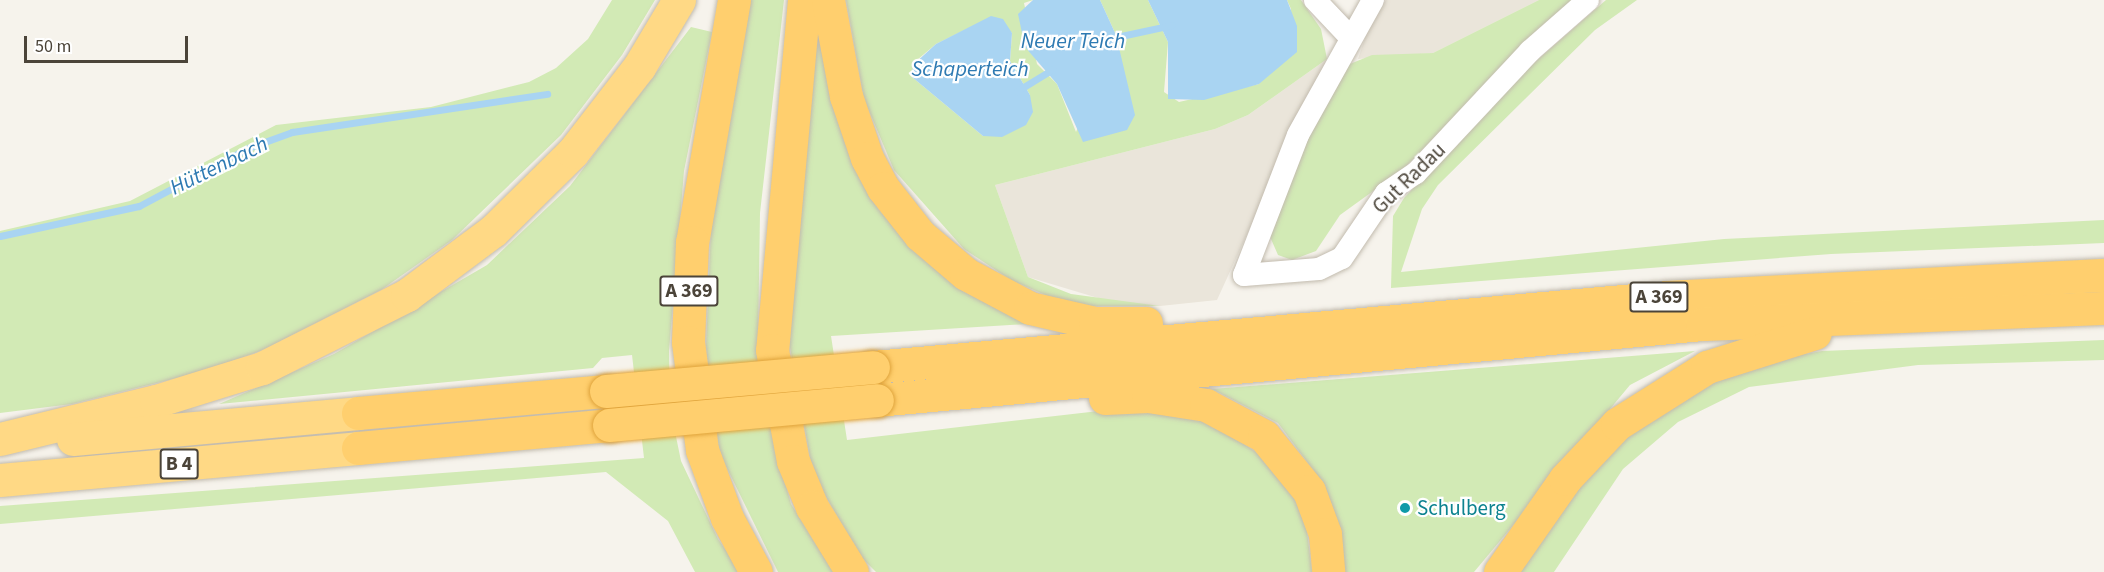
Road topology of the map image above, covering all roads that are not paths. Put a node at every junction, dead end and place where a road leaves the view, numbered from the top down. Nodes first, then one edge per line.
1 (679, 0) edge
2 (734, 0) edge
3 (804, 0) edge
4 (828, 0) edge
5 (1315, 0) edge
6 (1373, 0) edge
7 (1588, 0) edge
8 (1349, 36) junction
9 (2104, 275) edge
10 (2104, 308) edge
11 (1883, 317) junction
12 (1215, 335) junction
13 (1005, 388) junction
14 (358, 413) joint
15 (0, 439) edge
16 (0, 445) edge
17 (358, 448) joint
18 (0, 480) edge
19 (756, 572) edge
20 (852, 572) edge
21 (1328, 572) edge
22 (1500, 572) edge

1 - 15 highway
2 - 19 highway, A 369
3 - 20 highway
4 - 12 highway
5 - 8 street
6 - 8 street, Gut Radau
7 - 8 street, Gut Radau
9 - 12 highway, A 369
10 - 11 highway, A 369
11 - 13 highway, A 369
11 - 22 highway, A 369
12 - 14 highway, A 369, bridge
13 - 17 highway, A 369, bridge
13 - 21 highway
14 - 16 highway, B 4
17 - 18 highway, B 4

